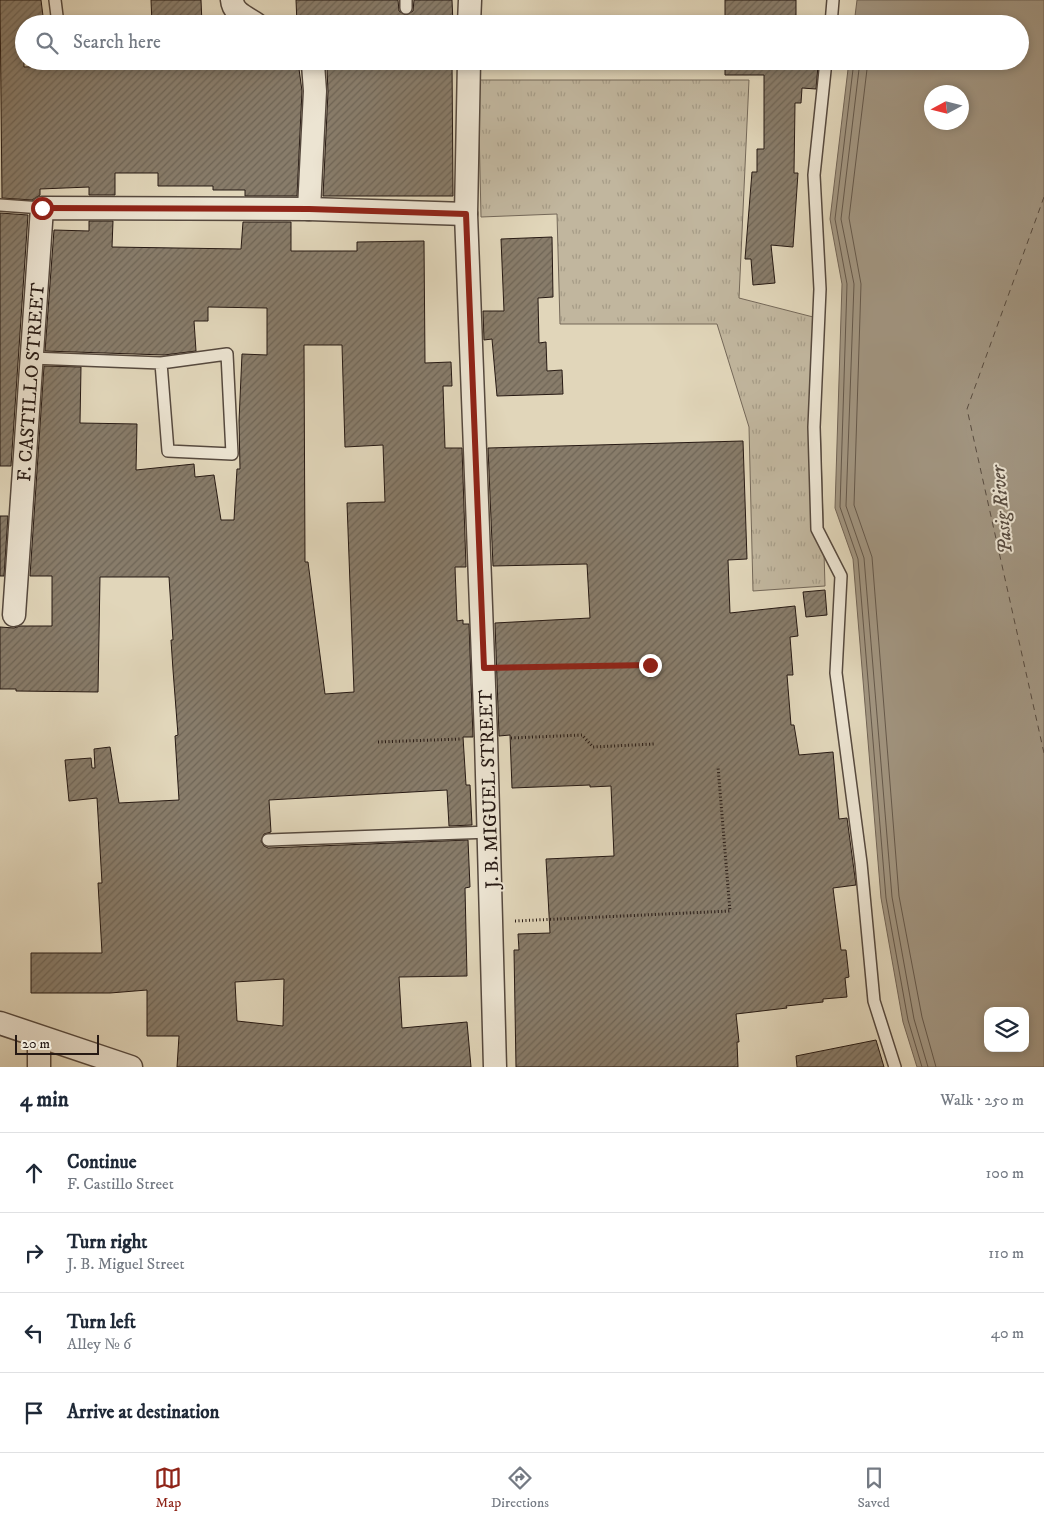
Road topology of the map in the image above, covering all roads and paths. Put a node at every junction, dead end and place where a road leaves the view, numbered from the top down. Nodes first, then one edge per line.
1 (55, 0) edge
2 (232, 0) edge
3 (470, 0) edge
4 (833, 0) edge
5 (57, 15) edge
6 (241, 15) edge
7 (469, 15) edge
8 (832, 15) edge
9 (313, 70) edge
10 (469, 70) edge
11 (825, 70) edge
12 (0, 205) edge
13 (42, 208) junction
14 (309, 209) junction
15 (466, 214) junction
16 (31, 358) junction
17 (161, 363) junction
18 (14, 615) dead end
19 (650, 665) dead end
20 (484, 668) junction
21 (486, 738) junction
22 (378, 742) dead end
23 (654, 744) dead end
24 (718, 767) dead end
25 (490, 832) junction
26 (268, 840) dead end
27 (492, 922) junction
28 (0, 1023) edge
29 (39, 1036) junction
30 (39, 1067) edge
31 (131, 1067) edge
32 (495, 1067) edge
33 (895, 1067) edge

1 - 5 lane
2 - 6 street
3 - 7 street
4 - 8 lane
9 - 14 street
10 - 15 street, J. B. MIGUEL STREET
11 - 33 lane
12 - 13 lane
13 - 14 street
13 - 16 street, F. CASTILLO STREET
14 - 15 street
15 - 20 street, J. B. MIGUEL STREET
16 - 17 lane
16 - 18 street, F. CASTILLO STREET
17 - 17 lane
19 - 20 path
20 - 21 street, J. B. MIGUEL STREET
21 - 22 path
21 - 23 path
21 - 25 street, J. B. MIGUEL STREET
24 - 27 path
25 - 26 lane
25 - 27 street, J. B. MIGUEL STREET
27 - 32 street, J. B. MIGUEL STREET
28 - 29 street
29 - 30 street
29 - 31 street

